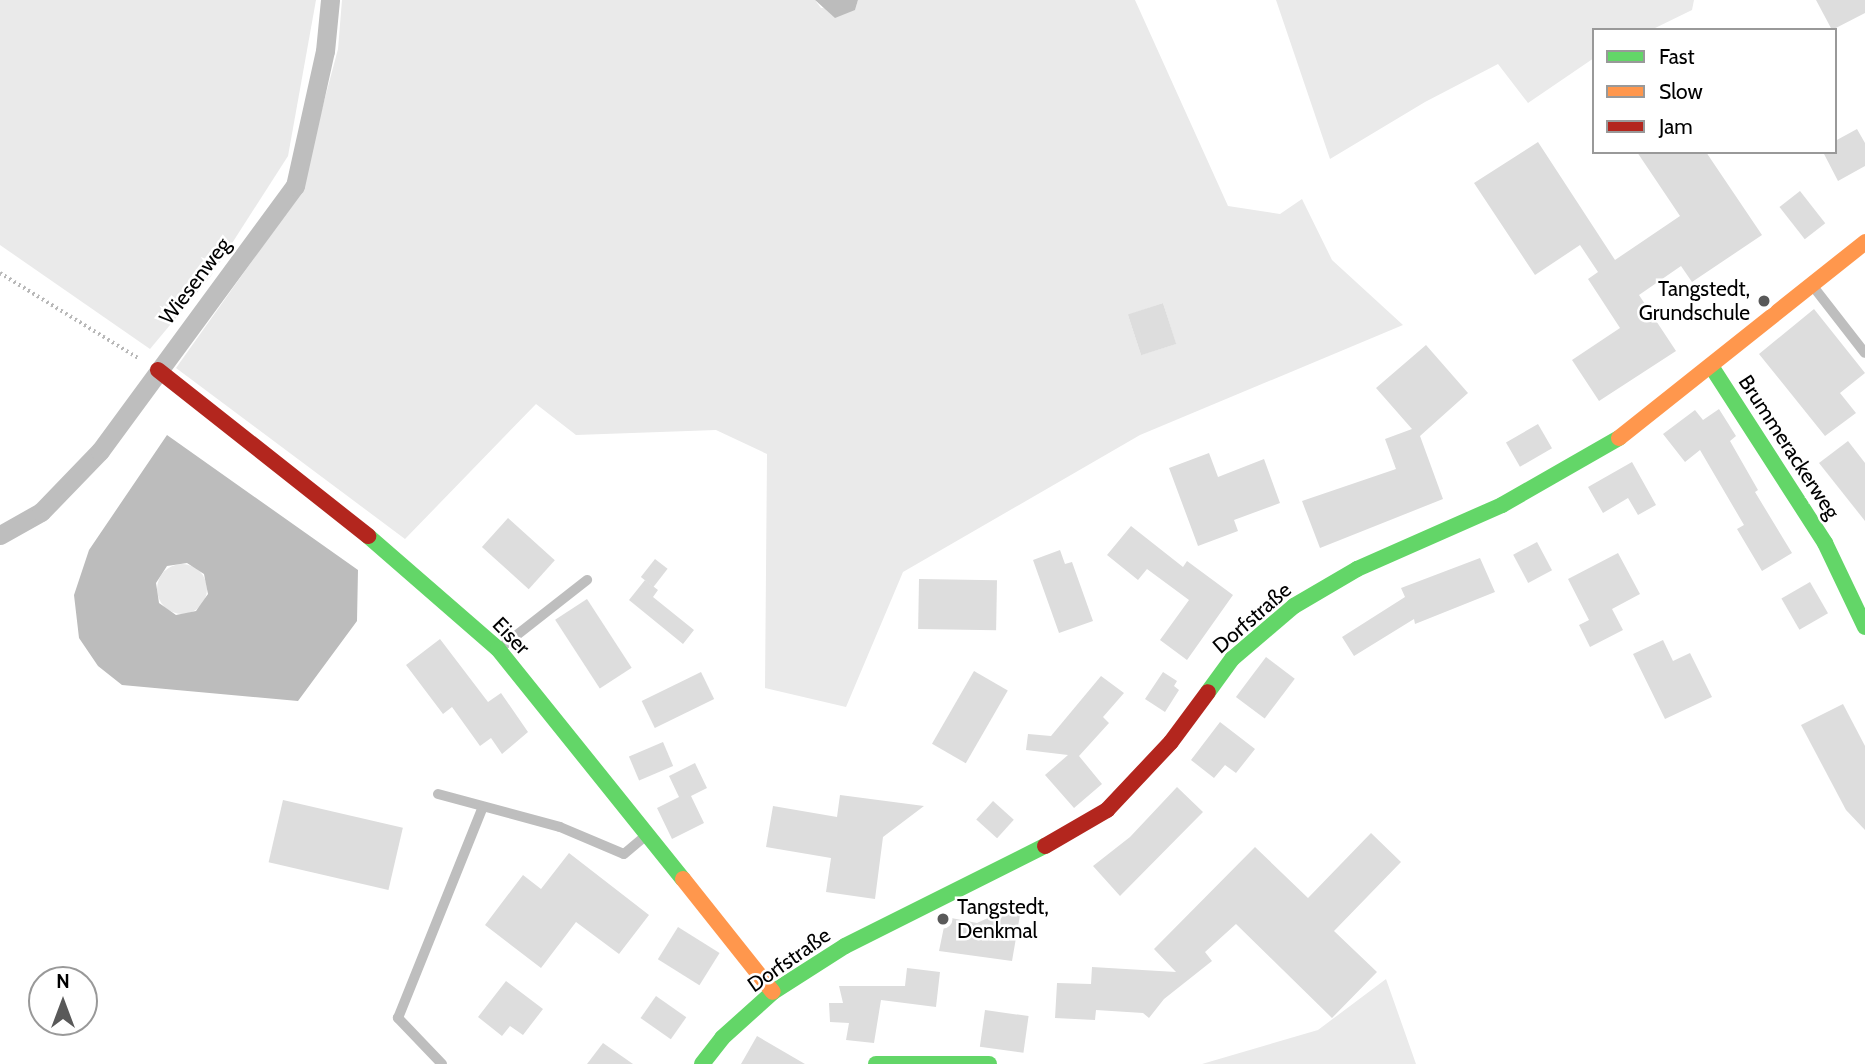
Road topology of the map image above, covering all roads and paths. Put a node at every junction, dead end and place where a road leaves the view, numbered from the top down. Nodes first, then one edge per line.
1 (330, 0) edge
2 (1865, 242) edge
3 (0, 273) edge
4 (1812, 285) junction
5 (1865, 353) edge
6 (1711, 366) junction
7 (158, 370) junction
8 (0, 535) edge
9 (587, 580) dead end
10 (1865, 627) edge
11 (498, 649) junction
12 (438, 794) dead end
13 (484, 807) junction
14 (647, 834) junction
15 (773, 992) junction
16 (442, 1064) edge
17 (702, 1064) edge
18 (876, 1064) edge
19 (989, 1064) edge

1 - 7 street, Wiesenweg
2 - 4 main road, Dorfstraße
3 - 7 path
4 - 5 lane
4 - 6 main road, Dorfstraße
6 - 10 main road, Brummerackerweg
6 - 15 main road, Dorfstraße
7 - 8 street, Wiesenweg
7 - 11 main road, Eiser
9 - 11 lane
11 - 14 main road, Eiser
12 - 13 lane
13 - 14 lane
13 - 16 lane
14 - 15 main road, Eiser
15 - 17 main road, Dorfstraße
18 - 19 main road

